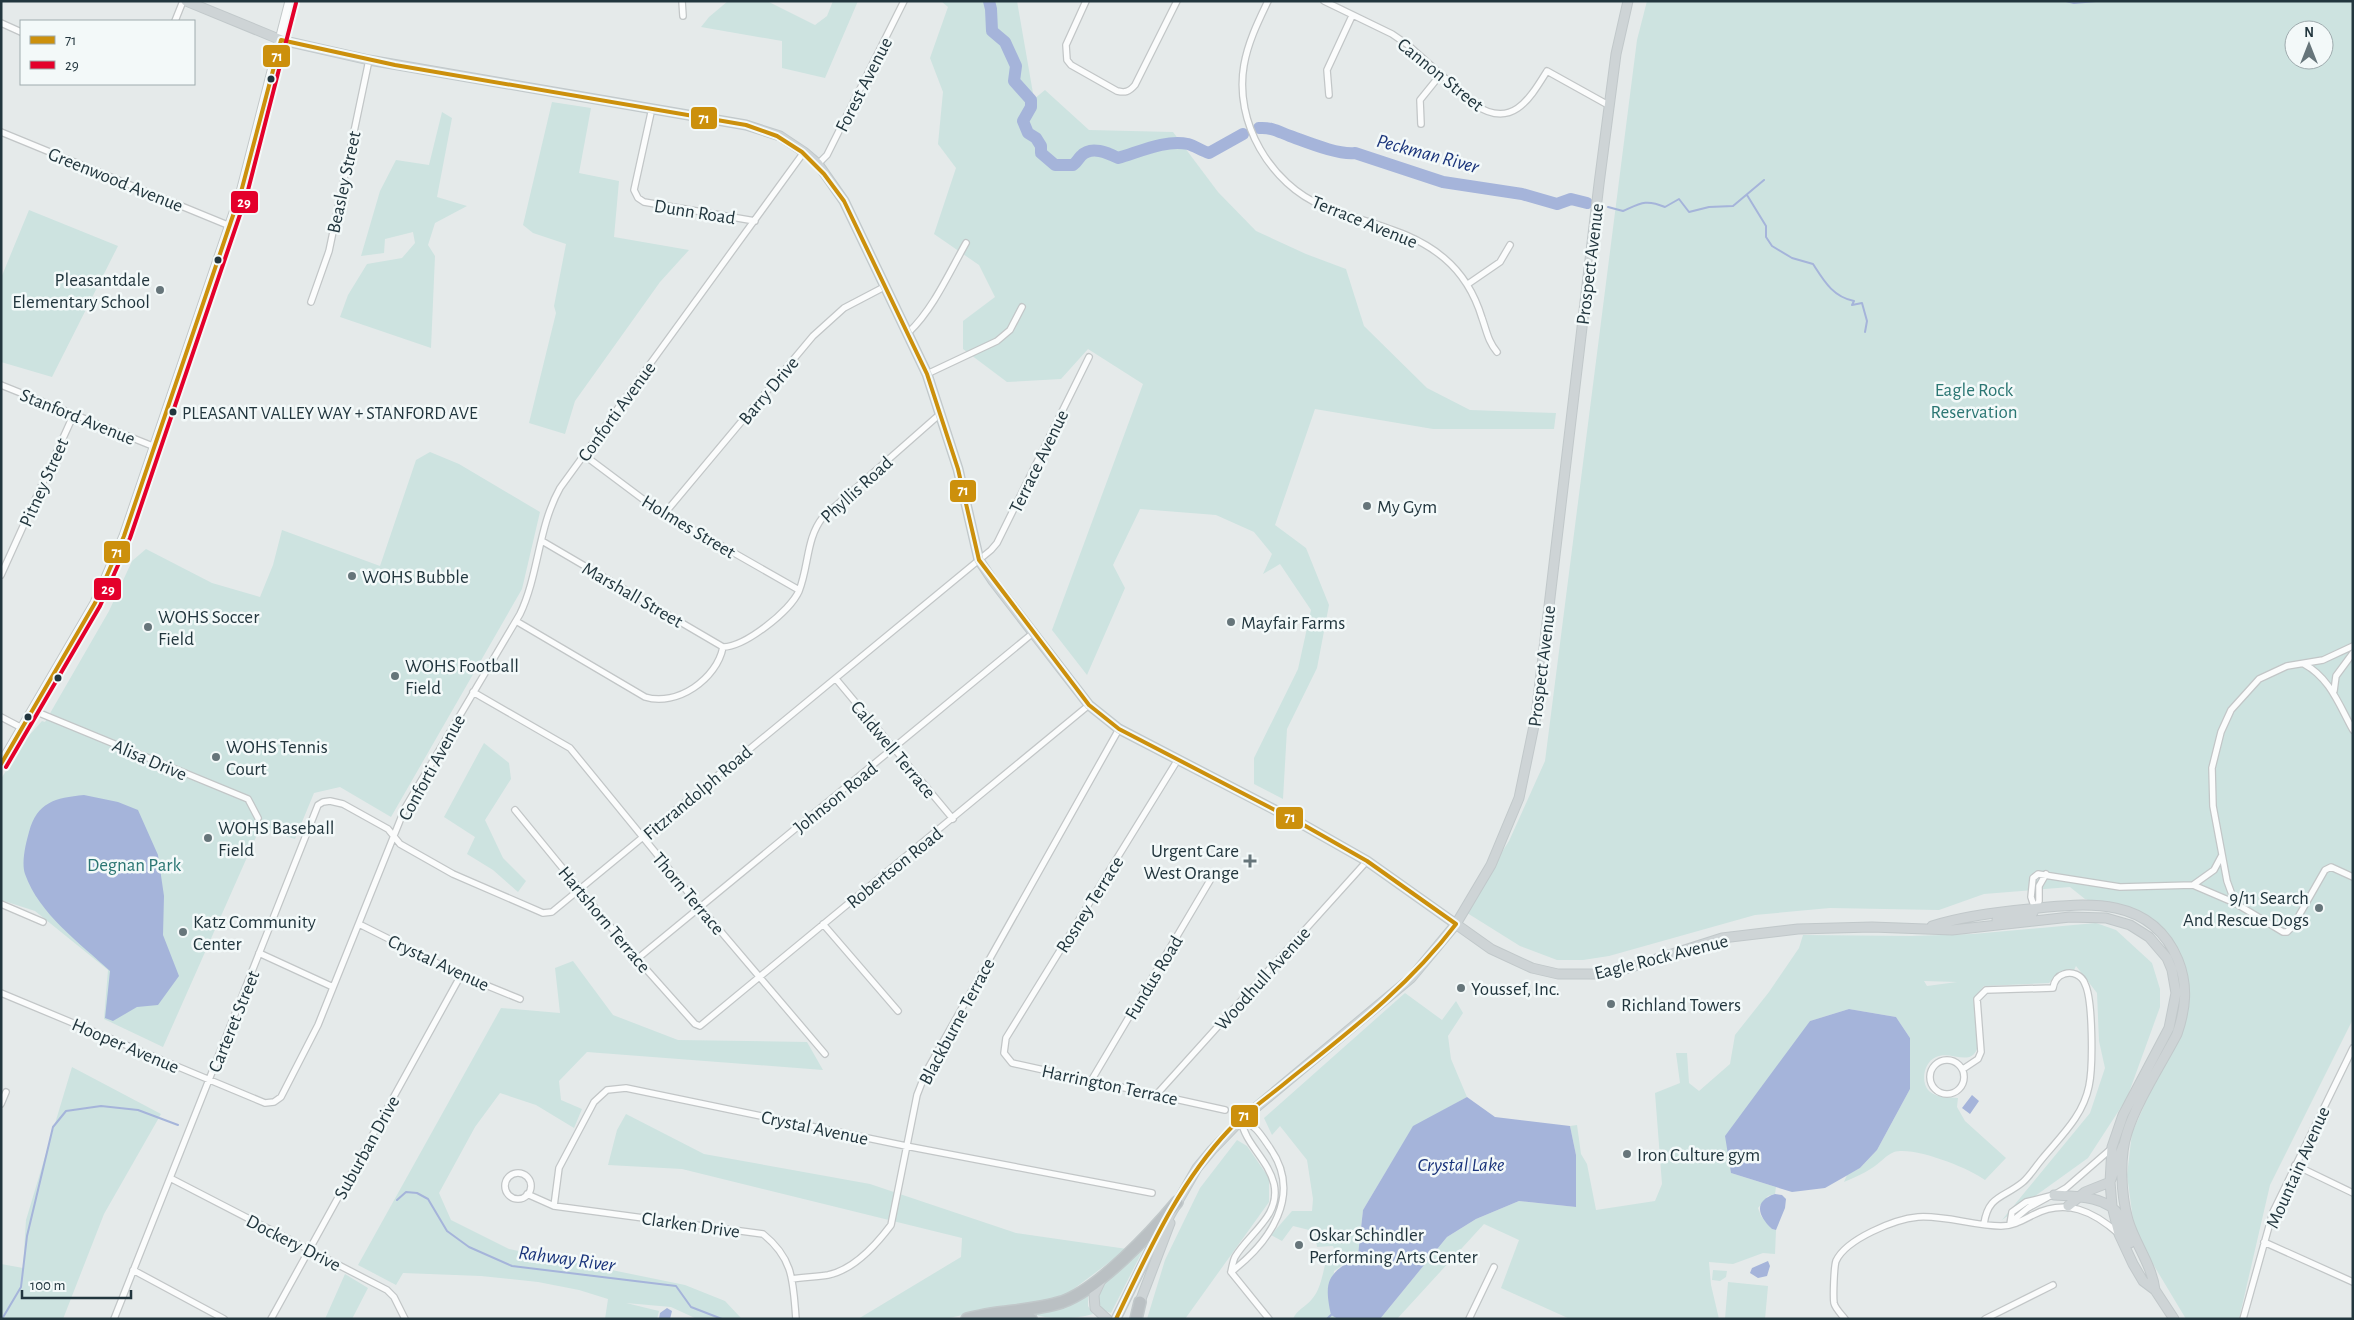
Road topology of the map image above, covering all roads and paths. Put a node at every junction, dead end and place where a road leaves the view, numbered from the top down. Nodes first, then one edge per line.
1 (185, 1) edge
2 (290, 1) edge
3 (682, 1) edge
4 (904, 1) edge
5 (1086, 1) edge
6 (1177, 1) edge
7 (1268, 1) edge
8 (1324, 1) edge
9 (1628, 1) edge
10 (682, 16) dead end
11 (1352, 16) junction
12 (176, 20) edge
13 (1, 23) edge
14 (20, 32) edge
15 (281, 40) junction
16 (369, 60) junction
17 (1441, 74) junction
18 (1329, 95) dead end
19 (1610, 106) junction
20 (652, 108) junction
21 (1421, 124) dead end
22 (1, 132) edge
23 (804, 152) junction
24 (818, 164) junction
25 (755, 221) junction
26 (230, 226) junction
27 (966, 244) dead end
28 (1510, 245) dead end
29 (1468, 284) junction
30 (886, 286) junction
31 (311, 302) dead end
32 (1022, 307) dead end
33 (909, 332) junction
34 (1497, 352) dead end
35 (1089, 357) dead end
36 (927, 374) junction
37 (1, 385) edge
38 (940, 414) junction
39 (73, 416) junction
40 (154, 447) junction
41 (584, 455) junction
42 (665, 513) junction
43 (542, 541) junction
44 (979, 560) junction
45 (1, 575) edge
46 (799, 590) junction
47 (516, 620) junction
48 (1033, 633) junction
49 (2353, 646) edge
50 (723, 647) junction
51 (2353, 652) edge
52 (2304, 664) junction
53 (836, 679) junction
54 (473, 692) junction
55 (2334, 693) junction
56 (1090, 705) junction
57 (32, 710) junction
58 (1, 718) edge
59 (22, 728) junction
60 (1119, 729) junction
61 (2353, 730) edge
62 (894, 748) junction
63 (1177, 761) junction
64 (1, 764) edge
65 (515, 810) dead end
66 (258, 818) dead end
67 (953, 819) junction
68 (643, 837) junction
69 (394, 838) junction
70 (2222, 852) junction
71 (1366, 861) junction
72 (1215, 872) dead end
73 (2353, 877) edge
74 (2193, 885) junction
75 (580, 889) junction
76 (2235, 903) junction
77 (1, 904) edge
78 (700, 907) junction
79 (2035, 908) junction
80 (2042, 921) junction
81 (43, 922) dead end
82 (359, 924) junction
83 (823, 924) junction
84 (1456, 924) junction
85 (1986, 927) junction
86 (1927, 928) junction
87 (259, 953) junction
88 (637, 959) junction
89 (461, 975) junction
90 (760, 978) junction
91 (333, 987) junction
92 (1, 993) edge
93 (520, 999) dead end
94 (898, 1011) dead end
95 (697, 1027) joint
96 (1004, 1048) joint
97 (2353, 1048) edge
98 (825, 1054) dead end
99 (1964, 1069) junction
100 (209, 1080) junction
101 (1091, 1081) junction
102 (6, 1092) dead end
103 (1156, 1094) junction
104 (279, 1098) joint
105 (1, 1104) edge
106 (1225, 1110) dead end
107 (1240, 1120) junction
108 (2125, 1141) junction
109 (906, 1146) junction
110 (2112, 1147) junction
111 (2295, 1165) junction
112 (170, 1178) junction
113 (2110, 1182) junction
114 (1152, 1193) dead end
115 (2353, 1193) edge
116 (527, 1194) junction
117 (2051, 1196) junction
118 (2079, 1197) junction
119 (1177, 1202) junction
120 (554, 1206) junction
121 (2068, 1206) junction
122 (2112, 1206) junction
123 (1984, 1224) junction
124 (2010, 1224) junction
125 (2119, 1234) junction
126 (2264, 1242) junction
127 (309, 1251) junction
128 (1494, 1267) dead end
129 (133, 1270) junction
130 (2150, 1271) junction
131 (1231, 1272) junction
132 (1104, 1275) junction
133 (792, 1279) junction
134 (2353, 1282) edge
135 (2053, 1284) dead end
136 (2155, 1290) junction
137 (1140, 1302) junction
138 (989, 1314) junction
139 (114, 1319) edge
140 (224, 1319) edge
141 (272, 1319) edge
142 (405, 1319) edge
143 (796, 1319) edge
144 (967, 1319) edge
145 (1031, 1319) edge
146 (1107, 1319) edge
147 (1116, 1319) edge
148 (1132, 1319) edge
149 (1136, 1319) edge
150 (1269, 1319) edge
151 (1469, 1319) edge
152 (1845, 1319) edge
153 (1985, 1319) edge
154 (2174, 1319) edge
155 (2242, 1319) edge

1 - 12 street
1 - 15 main road, Eagle Rock Avenue
2 - 15 main road
3 - 10 street
4 - 24 street, Forest Avenue
5 - 6 street
7 - 29 street, Terrace Avenue
8 - 11 street, Cannon Street
9 - 19 main road, Prospect Avenue
11 - 17 street, Cannon Street
11 - 18 street
13 - 14 street
15 - 16 main road, Eagle Rock Avenue
15 - 26 main road
16 - 20 main road, Eagle Rock Avenue
16 - 31 street, Beasley Street
17 - 19 street, Cannon Street
17 - 21 street
19 - 84 main road, Prospect Avenue
20 - 23 main road, Eagle Rock Avenue
20 - 25 street, Dunn Road
22 - 26 street, Greenwood Avenue
23 - 24 main road, Eagle Rock Avenue
23 - 25 street, Conforti Avenue
24 - 30 main road, Eagle Rock Avenue
25 - 41 street, Conforti Avenue
26 - 40 main road
27 - 33 street
28 - 29 street
29 - 34 street, Terrace Avenue
30 - 33 main road, Eagle Rock Avenue
30 - 42 street, Barry Drive
32 - 36 street
33 - 36 main road, Eagle Rock Avenue
35 - 44 street, Terrace Avenue
36 - 38 main road, Eagle Rock Avenue
37 - 39 street, Stanford Avenue
38 - 44 main road, Eagle Rock Avenue
38 - 46 street, Phyllis Road
39 - 40 street, Stanford Avenue
39 - 45 street, Pitney Street
40 - 57 main road
41 - 42 street, Holmes Street
41 - 43 street, Conforti Avenue
42 - 46 street, Holmes Street
43 - 47 street, Conforti Avenue
43 - 50 street, Marshall Street
44 - 48 main road, Eagle Rock Avenue
44 - 53 street, Fitzrandolph Road
46 - 50 street, Phyllis Road
47 - 50 street
47 - 54 street, Conforti Avenue
48 - 56 main road, Eagle Rock Avenue
48 - 62 street, Johnson Road
49 - 52 street
51 - 55 street
52 - 55 street
52 - 70 street
53 - 62 street, Caldwell Terrace
53 - 68 street, Fitzrandolph Road
54 - 68 street, Thorn Terrace
54 - 69 street, Conforti Avenue
55 - 61 street
56 - 60 main road, Eagle Rock Avenue
56 - 67 street, Robertson Road
57 - 59 main road
57 - 66 street, Alisa Drive
58 - 59 street
59 - 64 main road
60 - 63 main road, Eagle Rock Avenue
60 - 109 street, Blackburne Terrace
62 - 67 street, Caldwell Terrace
62 - 78 street, Johnson Road
63 - 71 main road, Eagle Rock Avenue
63 - 96 street, Rosney Terrace
65 - 75 street, Hartshorn Terrace
67 - 83 street, Robertson Road
68 - 75 street, Fitzrandolph Road
68 - 78 street, Thorn Terrace
69 - 75 street, Fitzrandolph Road
69 - 82 street, Conforti Avenue
69 - 87 street, Carteret Street
70 - 74 street
70 - 76 street
71 - 84 main road, Eagle Rock Avenue
71 - 103 street, Woodhull Avenue
72 - 101 street, Fundus Road
73 - 76 street
74 - 76 street
74 - 79 street
75 - 88 street, Hartshorn Terrace
77 - 81 street
78 - 88 street, Johnson Road
78 - 90 street, Thorn Terrace
79 - 80 main road
79 - 85 main road
79 - 86 main road, Eagle Rock Avenue
79 - 108 main road, Eagle Rock Avenue
80 - 85 main road, Eagle Rock Avenue
80 - 110 main road, Eagle Rock Avenue
82 - 89 street, Crystal Avenue
82 - 91 street, Conforti Avenue
83 - 90 street, Robertson Road
83 - 94 street
84 - 86 main road, Eagle Rock Avenue
84 - 107 main road, Prospect Avenue
85 - 86 main road, Eagle Rock Avenue
87 - 91 street
87 - 100 street, Carteret Street
88 - 95 street, Hartshorn Terrace
89 - 93 street, Crystal Avenue
89 - 127 street, Suburban Drive
90 - 95 street, Robertson Road
90 - 98 street, Thorn Terrace
91 - 104 street, Conforti Avenue
92 - 100 street, Hooper Avenue
96 - 101 street, Harrington Terrace
97 - 111 street, Mountain Avenue
99 - 99 street
99 - 123 street
100 - 104 street, Hooper Avenue
100 - 112 street, Carteret Street
101 - 103 street, Harrington Terrace
102 - 105 street
103 - 106 street, Harrington Terrace
107 - 119 main road, Prospect Avenue
107 - 131 street
107 - 131 street
108 - 113 main road
108 - 130 main road, Eagle Rock Avenue
109 - 114 street, Crystal Avenue
109 - 120 street, Crystal Avenue
109 - 133 street, Blackburne Terrace
110 - 113 main road, Eagle Rock Avenue
110 - 117 street
111 - 115 street
111 - 126 street, Mountain Avenue
112 - 127 street, Dockery Drive
112 - 129 street, Carteret Street
113 - 118 main road
113 - 122 main road, Eagle Rock Avenue
116 - 116 street, Clarken Drive
116 - 120 street, Clarken Drive
117 - 118 main road
117 - 124 street
118 - 121 main road
118 - 122 main road
119 - 132 highway
119 - 137 main road, Prospect Avenue
119 - 147 main road, Prospect Avenue
120 - 133 street, Clarken Drive
121 - 124 street
121 - 125 street
122 - 125 main road, Eagle Rock Avenue
122 - 130 main road
123 - 124 street
123 - 152 street
125 - 136 main road, Eagle Rock Avenue
126 - 134 street
126 - 155 street, Mountain Avenue
127 - 141 street, Suburban Drive
127 - 142 street, Dockery Drive
128 - 151 street
129 - 139 street, Carteret Street
129 - 140 street
130 - 136 main road, Eagle Rock Avenue
131 - 150 street
132 - 138 highway
132 - 146 main road
133 - 143 street, Clarken Drive
135 - 153 street
136 - 154 main road, Eagle Rock Avenue
137 - 148 main road, Prospect Avenue
137 - 149 highway
138 - 144 highway
138 - 145 highway

